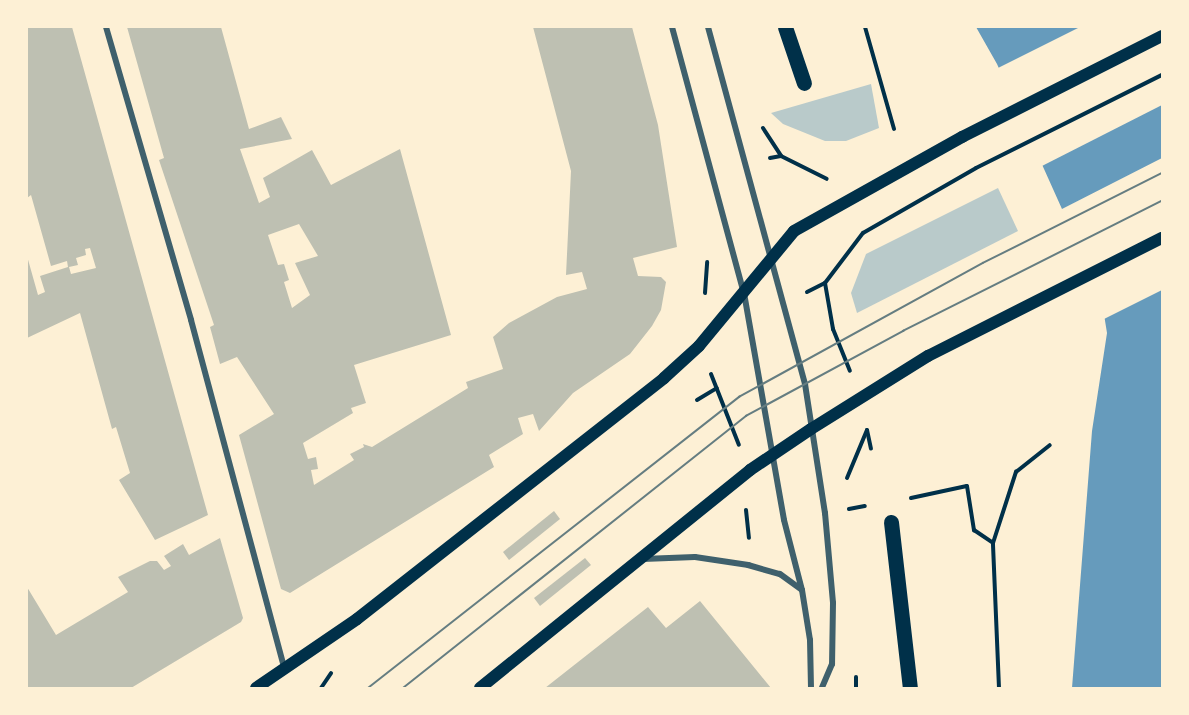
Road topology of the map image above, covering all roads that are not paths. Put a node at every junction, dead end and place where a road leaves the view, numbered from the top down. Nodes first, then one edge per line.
1 (106, 27) edge
2 (672, 27) edge
3 (708, 27) edge
4 (785, 27) edge
5 (1162, 36) edge
6 (804, 83) dead end
7 (1162, 238) edge
8 (773, 260) junction
9 (744, 293) junction
10 (811, 429) junction
11 (773, 454) junction
12 (891, 522) dead end
13 (639, 560) junction
14 (802, 590) junction
15 (285, 669) junction
16 (256, 688) edge
17 (480, 688) edge
18 (811, 688) edge
19 (822, 688) edge
20 (910, 688) edge

1 - 15 street
2 - 9 street
3 - 8 street
4 - 6 main road
5 - 8 main road
7 - 10 main road
8 - 9 main road
8 - 10 street
9 - 11 street
9 - 15 main road
10 - 11 main road
10 - 19 street
11 - 13 main road
11 - 14 street
12 - 20 main road
13 - 14 street
13 - 17 main road
14 - 18 street
15 - 16 main road

